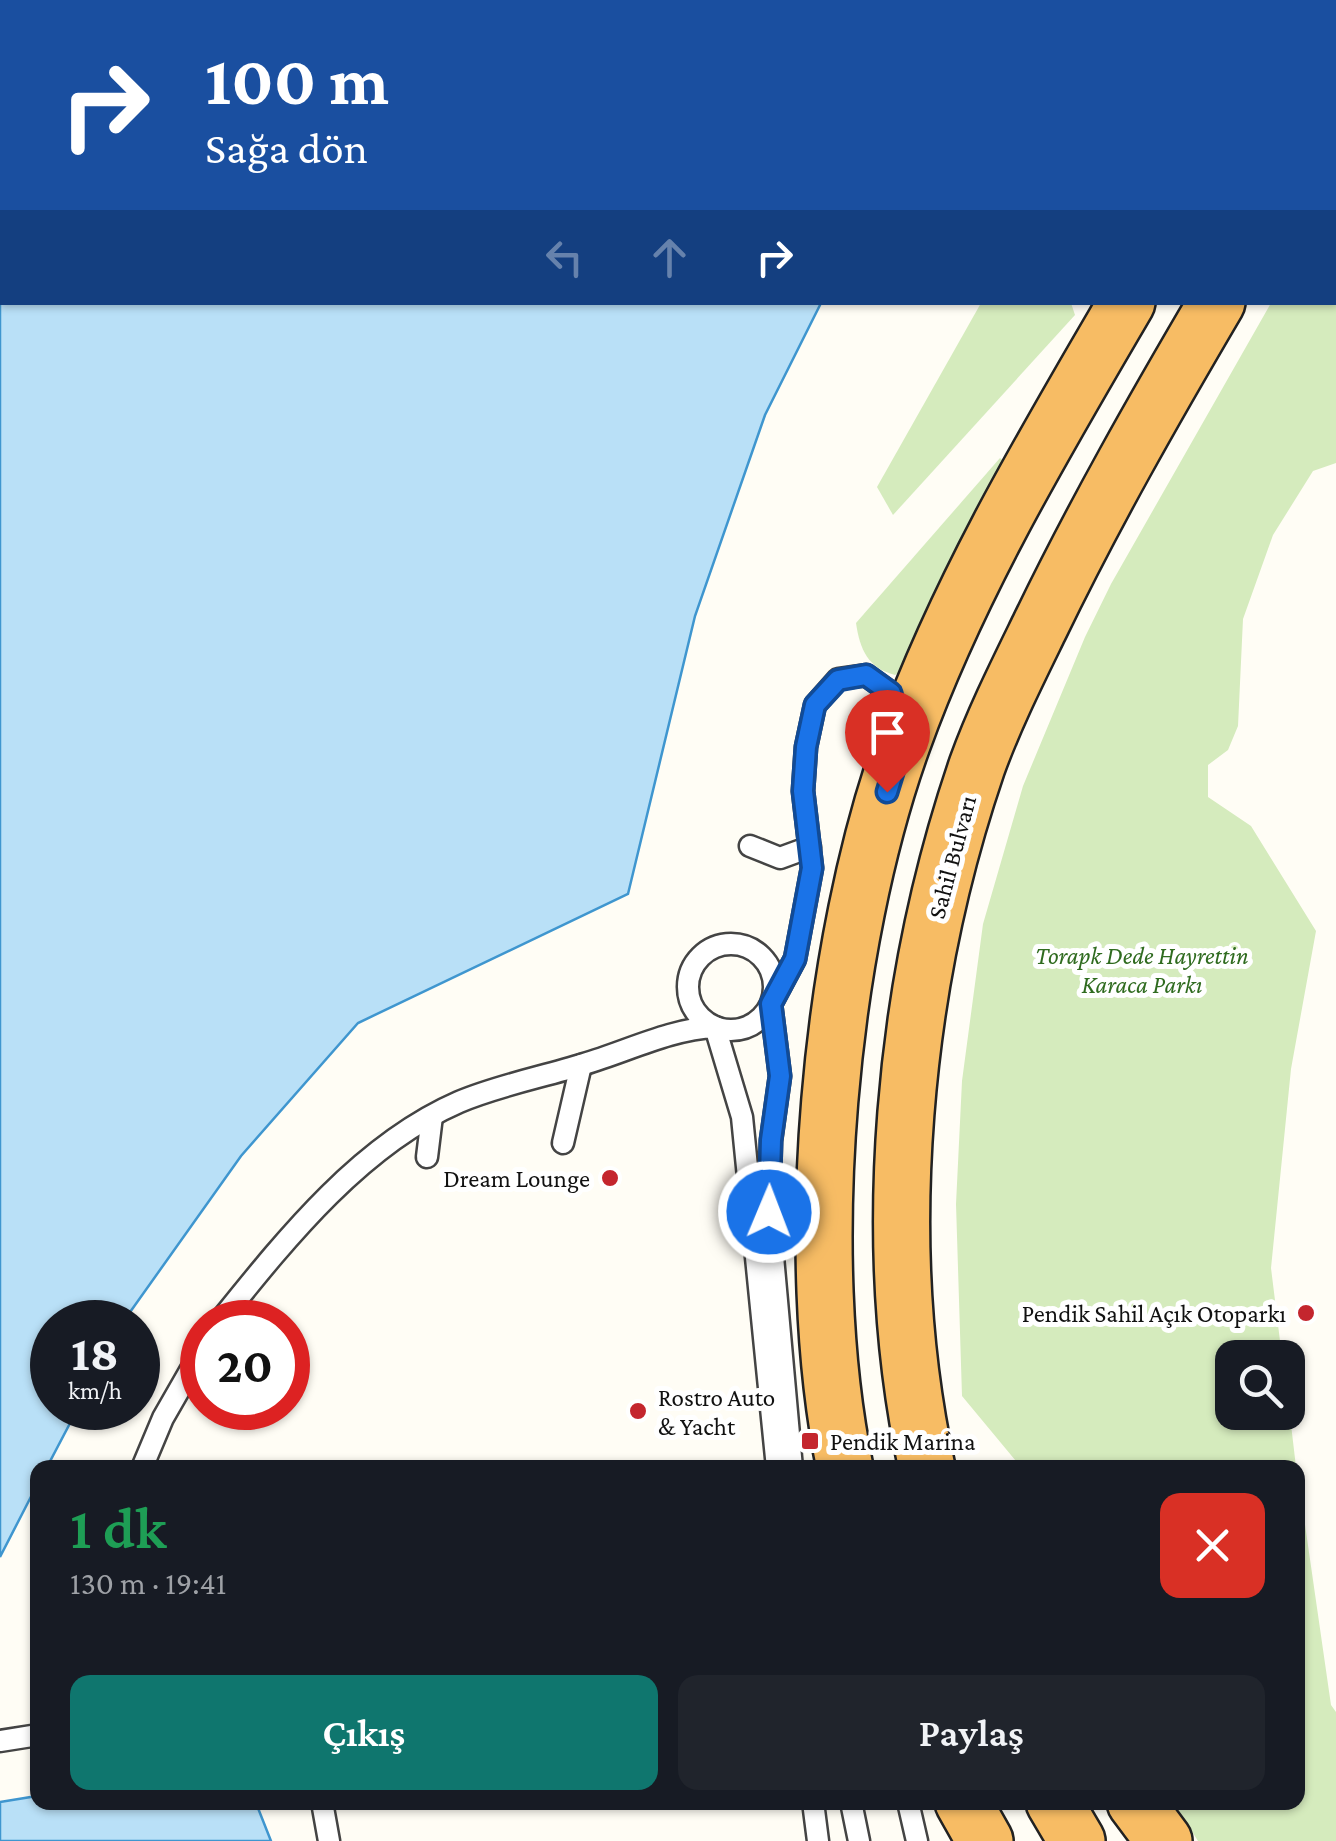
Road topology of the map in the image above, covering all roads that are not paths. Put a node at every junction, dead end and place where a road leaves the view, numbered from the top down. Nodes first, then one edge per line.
1 (1125, 305) edge
2 (1214, 305) edge
3 (903, 740) junction
4 (750, 846) dead end
5 (810, 848) junction
6 (771, 1004) junction
7 (716, 1027) junction
8 (581, 1065) junction
9 (432, 1116) junction
10 (563, 1143) dead end
11 (427, 1157) dead end
12 (237, 1300) edge
13 (180, 1387) edge
14 (145, 1460) edge
15 (776, 1460) edge
16 (791, 1460) edge
17 (844, 1460) edge
18 (926, 1460) edge
19 (30, 1736) edge
20 (0, 1740) edge
21 (323, 1810) edge
22 (815, 1810) edge
23 (852, 1810) edge
24 (910, 1810) edge
25 (968, 1810) edge
26 (1059, 1810) edge
27 (1141, 1810) edge
28 (329, 1841) edge
29 (818, 1841) edge
30 (859, 1841) edge
31 (918, 1841) edge
32 (985, 1841) edge
33 (1077, 1841) edge
34 (1164, 1841) edge

1 - 3 highway
2 - 18 highway, Sahil Bulvarı
3 - 5 lane
3 - 17 highway
4 - 5 lane
5 - 6 lane
6 - 7 lane
6 - 7 lane
6 - 16 lane
7 - 8 lane
7 - 15 lane
8 - 9 lane
8 - 10 lane
9 - 11 lane
9 - 12 lane
13 - 14 lane
19 - 20 lane
21 - 28 lane
22 - 29 lane
23 - 30 lane
24 - 31 lane
25 - 32 highway
26 - 33 highway
27 - 34 highway

